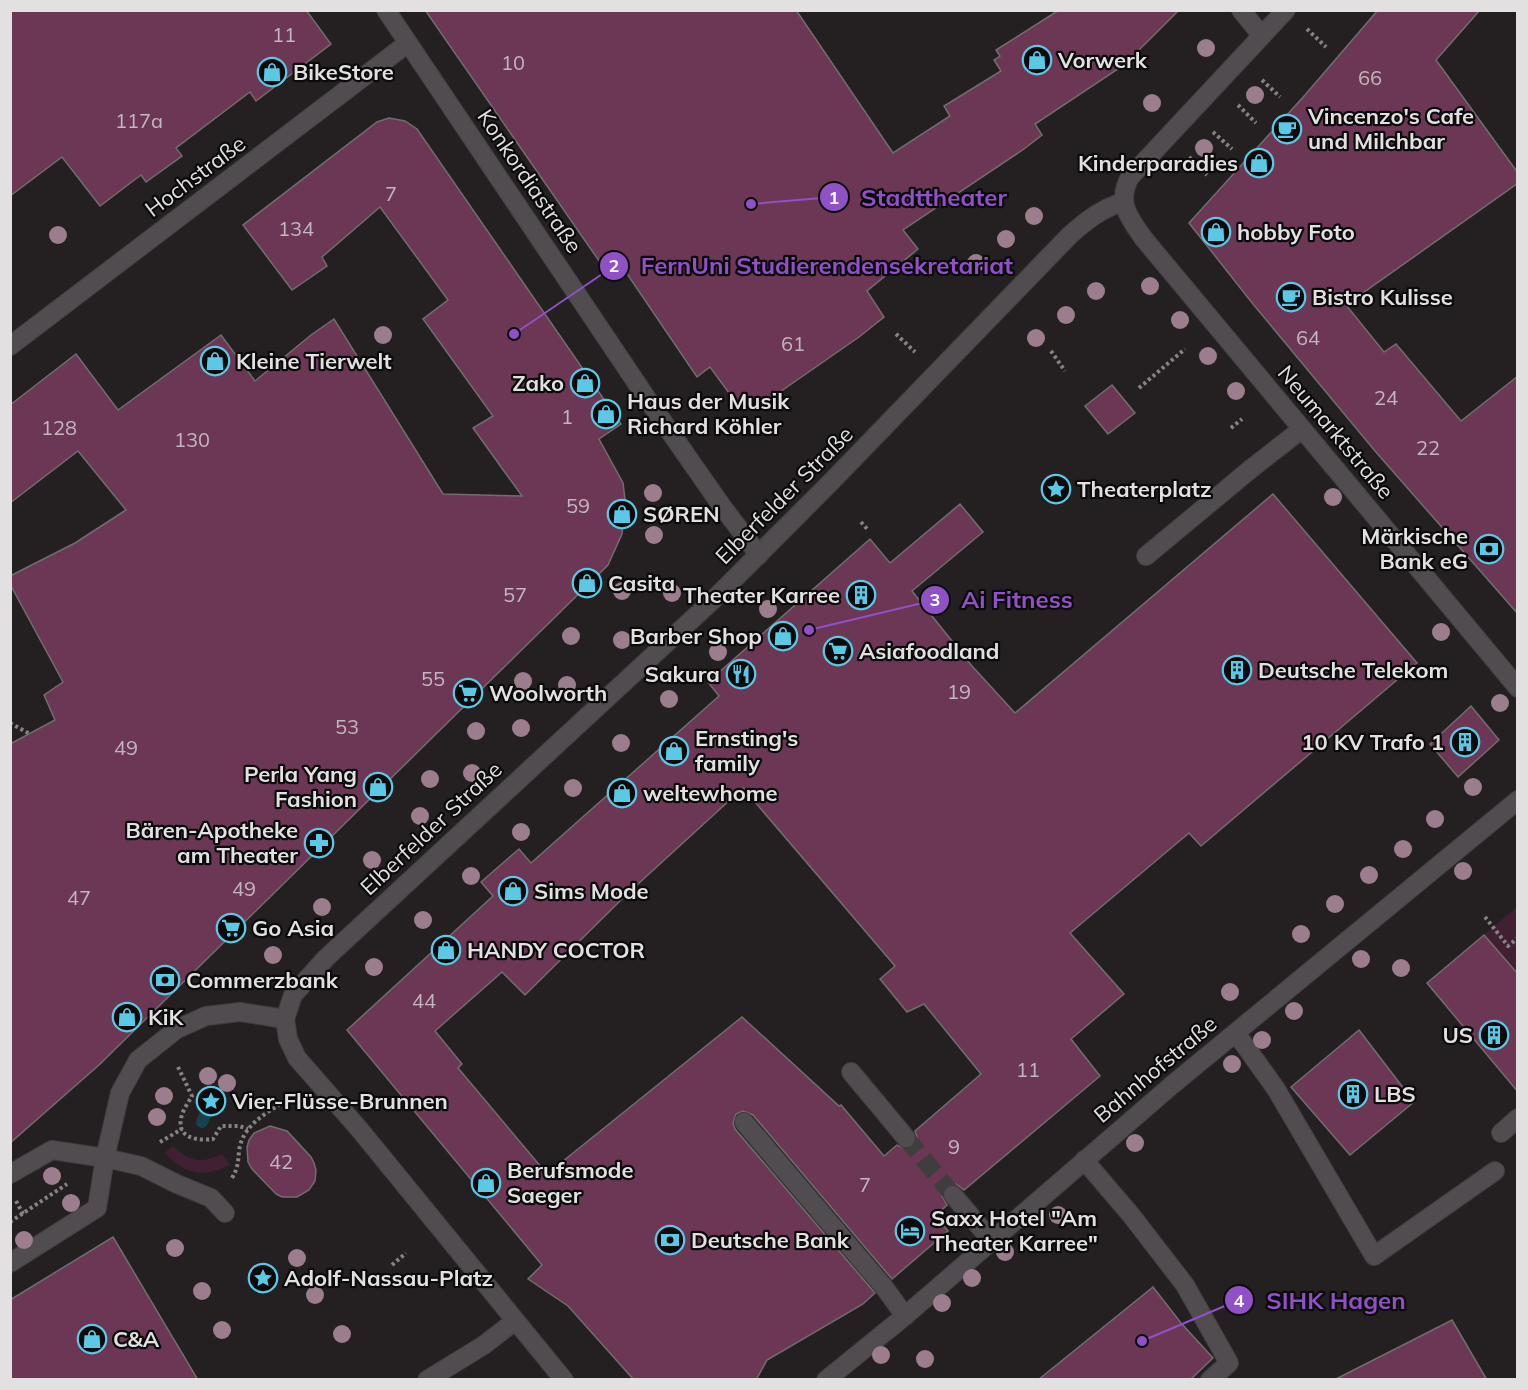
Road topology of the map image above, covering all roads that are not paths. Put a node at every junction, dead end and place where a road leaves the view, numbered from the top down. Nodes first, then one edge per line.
1 (386, 10) edge
2 (1241, 10) edge
3 (1286, 10) edge
4 (1262, 36) junction
5 (408, 43) junction
6 (1123, 202) junction
7 (10, 346) edge
8 (1302, 429) junction
9 (759, 555) junction
10 (1146, 555) dead end
11 (1518, 688) edge
12 (1518, 800) edge
13 (285, 1019) junction
14 (1236, 1033) junction
15 (851, 1072) dead end
16 (1518, 1119) edge
17 (744, 1122) dead end
18 (1501, 1133) dead end
19 (906, 1138) tunnel mouth
20 (105, 1158) junction
21 (1084, 1160) junction
22 (1495, 1171) dead end
23 (10, 1174) edge
24 (953, 1195) tunnel mouth
25 (225, 1213) dead end
26 (991, 1240) junction
27 (10, 1263) edge
28 (905, 1316) junction
29 (515, 1321) junction
30 (427, 1380) edge
31 (564, 1380) edge
32 (826, 1380) edge
33 (1210, 1380) edge

1 - 5 street, Konkordiastraße
2 - 4 street
3 - 4 street
4 - 6 street
5 - 7 street, Hochstraße
5 - 9 street, Konkordiastraße
6 - 8 street, Neumarktstraße
6 - 9 street, Elberfelder Straße
8 - 10 street
8 - 11 street, Neumarktstraße
9 - 13 street, Elberfelder Straße
12 - 14 street, Bahnhofstraße
13 - 20 street
13 - 29 street
14 - 21 street, Bahnhofstraße
14 - 22 street
15 - 19 street
16 - 18 street
17 - 28 street
20 - 23 street
20 - 25 street
20 - 27 street
21 - 26 street, Bahnhofstraße
21 - 33 street
24 - 26 street
26 - 28 street, Bahnhofstraße
28 - 32 street, Bahnhofstraße
29 - 30 street
29 - 31 street

